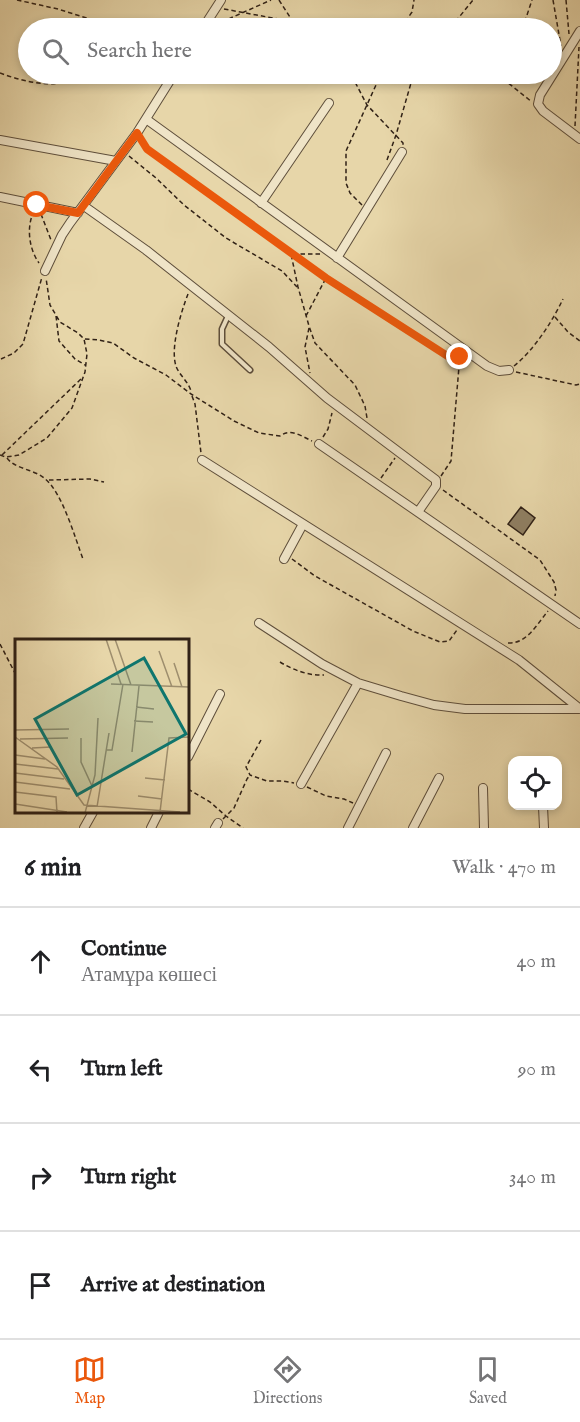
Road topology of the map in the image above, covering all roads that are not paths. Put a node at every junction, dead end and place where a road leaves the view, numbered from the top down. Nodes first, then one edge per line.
1 (219, 4) edge
2 (211, 18) edge
3 (578, 34) edge
4 (562, 60) edge
5 (168, 84) edge
6 (547, 84) edge
7 (329, 103) dead end
8 (146, 119) junction
9 (577, 137) edge
10 (0, 140) edge
11 (402, 152) road end
12 (116, 161) junction
13 (0, 197) edge
14 (261, 203) junction
15 (84, 206) junction
16 (78, 213) junction
17 (335, 256) junction
18 (45, 271) road end
19 (229, 315) junction
20 (250, 370) dead end
21 (509, 370) road end
22 (319, 444) road end
23 (202, 460) road end
24 (418, 512) junction
25 (303, 524) junction
26 (285, 557) road end
27 (259, 623) dead end
28 (580, 624) edge
29 (358, 683) junction
30 (220, 694) dead end
31 (580, 709) edge
32 (386, 753) dead end
33 (189, 755) edge
34 (439, 778) dead end
35 (301, 784) road end
36 (483, 788) dead end
37 (543, 810) edge
38 (92, 813) edge
39 (158, 813) edge
40 (84, 828) edge
41 (151, 828) edge
42 (348, 828) edge
43 (413, 828) edge
44 (484, 828) edge
45 (544, 828) edge

1 - 2 street
3 - 4 street
5 - 8 street
6 - 9 street
7 - 14 street
8 - 12 street
8 - 14 street
10 - 12 street
11 - 17 street
12 - 15 street
13 - 16 street
14 - 17 street
15 - 16 street
15 - 19 street
16 - 18 street
17 - 21 street
19 - 20 lane
19 - 24 street
22 - 24 street
23 - 25 street
24 - 28 street
25 - 26 street
25 - 31 street
27 - 29 street
29 - 31 street
29 - 35 street
30 - 33 street
32 - 42 street
34 - 43 street
36 - 44 street
37 - 45 street
38 - 40 street
39 - 41 street

